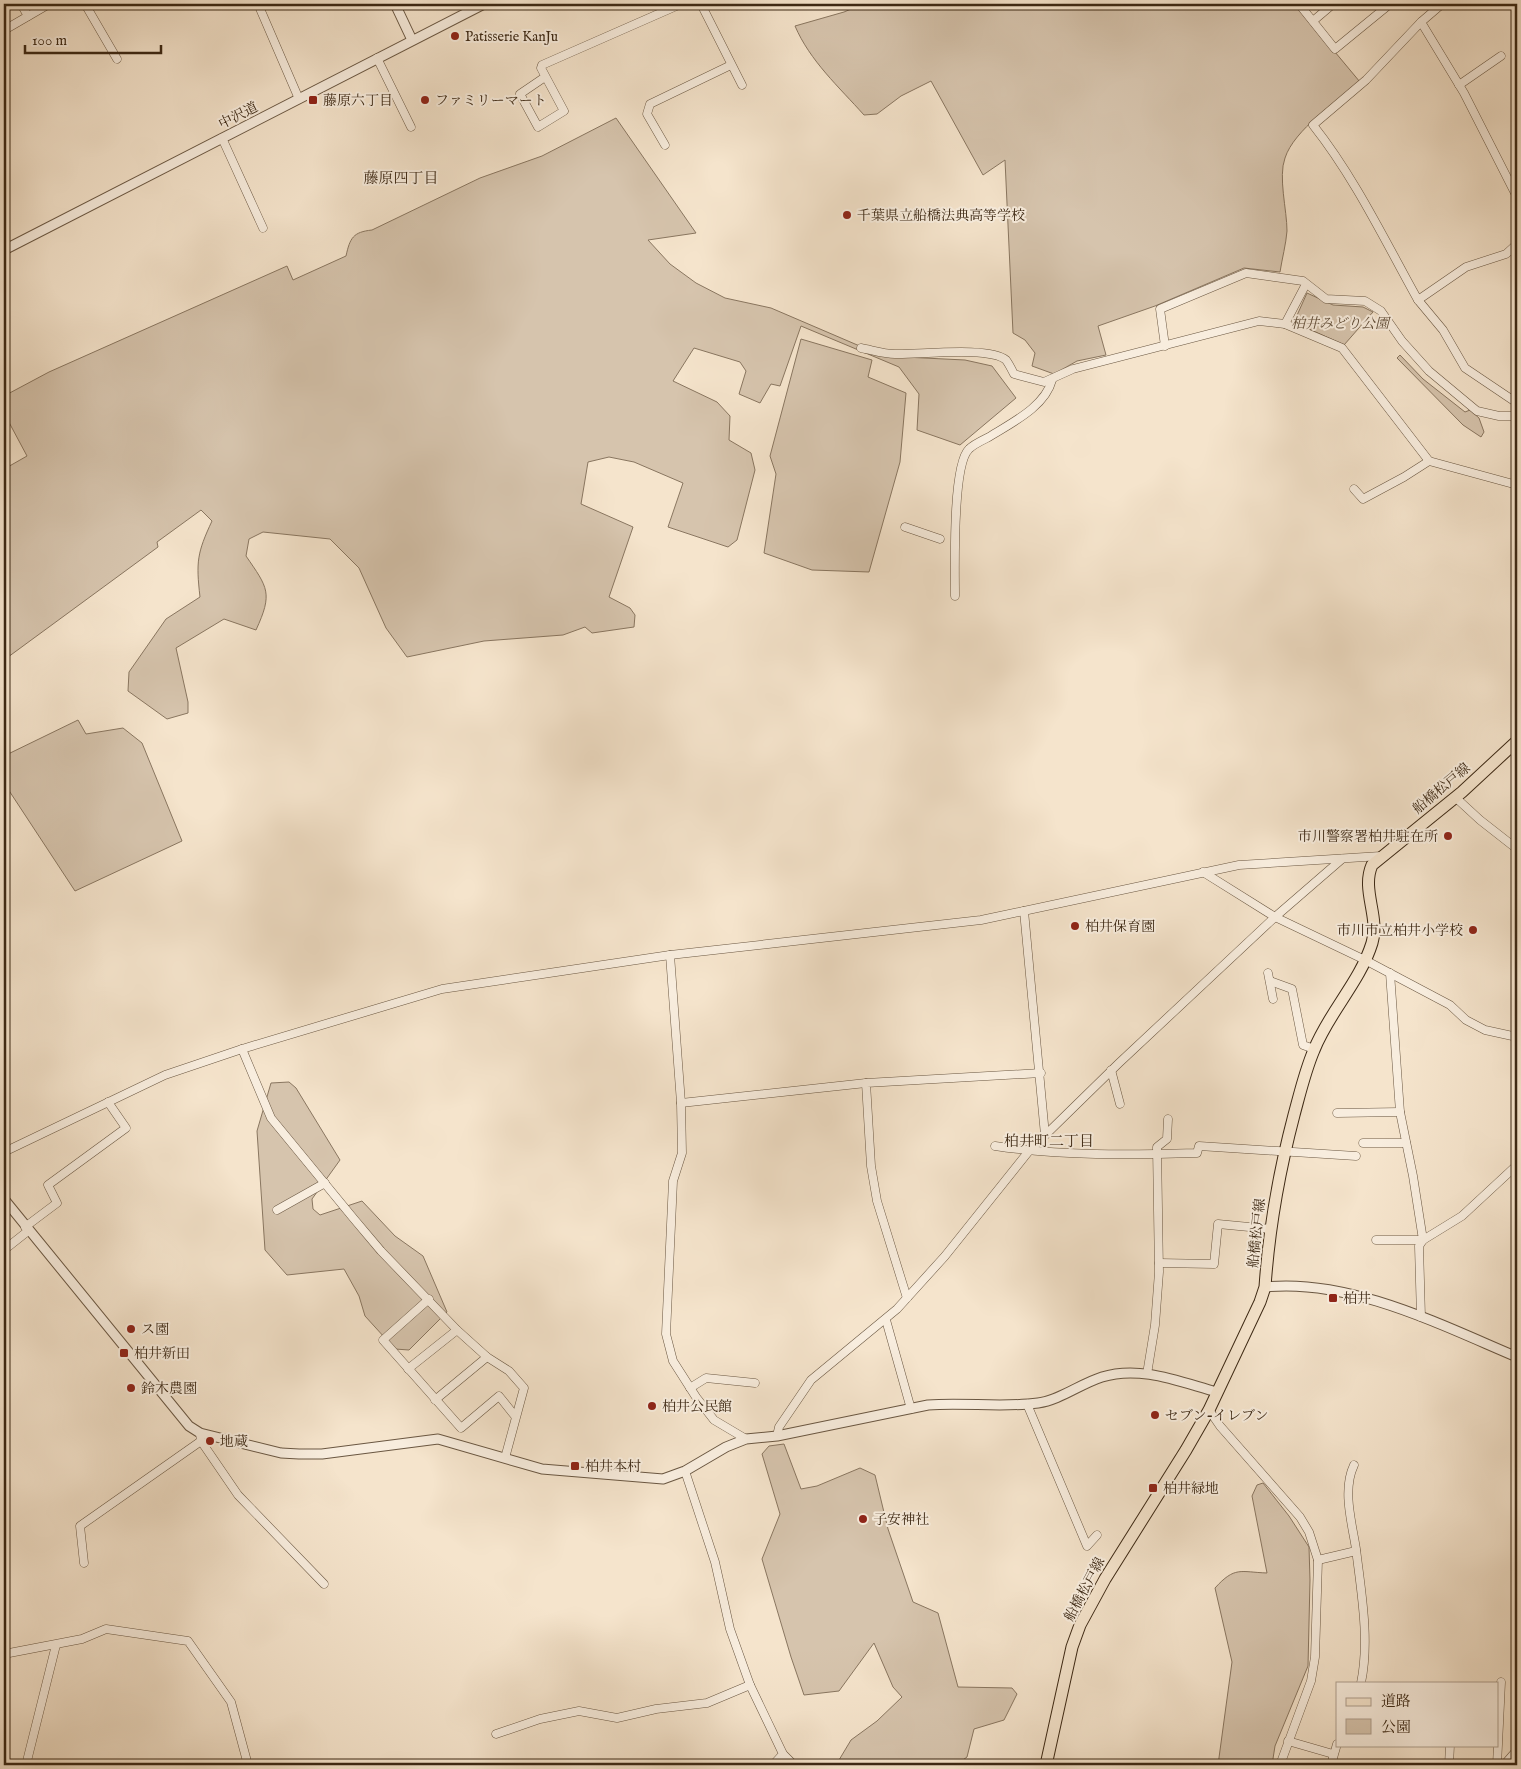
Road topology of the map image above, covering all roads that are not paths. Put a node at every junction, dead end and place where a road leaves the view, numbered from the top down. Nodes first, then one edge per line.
1 (21, 4) edge
2 (49, 4) edge
3 (85, 4) edge
4 (258, 4) edge
5 (396, 4) edge
6 (484, 4) edge
7 (681, 4) edge
8 (700, 4) edge
9 (1299, 4) edge
10 (1333, 4) edge
11 (1390, 4) edge
12 (1442, 4) edge
13 (28, 16) junction
14 (1313, 21) junction
15 (1421, 22) junction
16 (6, 29) dead end
17 (412, 40) junction
18 (1501, 56) dead end
19 (377, 58) junction
20 (117, 59) dead end
21 (731, 65) junction
22 (545, 77) junction
23 (742, 85) dead end
24 (1459, 86) junction
25 (299, 99) junction
26 (411, 127) dead end
27 (222, 138) junction
28 (665, 145) dead end
29 (1517, 197) edge
30 (263, 228) dead end
31 (1517, 244) edge
32 (4, 250) edge
33 (1306, 284) junction
34 (1418, 300) junction
35 (1285, 324) junction
36 (1165, 346) junction
37 (861, 348) dead end
38 (1052, 380) junction
39 (1517, 402) edge
40 (1517, 416) edge
41 (1429, 461) junction
42 (1517, 485) edge
43 (1354, 489) dead end
44 (905, 527) dead end
45 (940, 539) dead end
46 (955, 596) dead end
47 (1517, 741) edge
48 (1455, 797) junction
49 (1517, 849) edge
50 (1381, 856) junction
51 (1342, 860) junction
52 (1203, 872) junction
53 (1024, 911) junction
54 (1275, 917) junction
55 (670, 955) junction
56 (1365, 960) junction
57 (1390, 973) junction
58 (1273, 1000) dead end
59 (1517, 1037) edge
60 (242, 1049) junction
61 (1314, 1049) junction
62 (1111, 1070) junction
63 (1041, 1073) junction
64 (866, 1083) junction
65 (108, 1102) junction
66 (681, 1104) junction
67 (1120, 1104) dead end
68 (1400, 1112) junction
69 (1337, 1113) dead end
70 (1168, 1119) dead end
71 (1045, 1135) junction
72 (1363, 1143) dead end
73 (1406, 1143) junction
74 (994, 1146) dead end
75 (1029, 1151) junction
76 (4, 1152) edge
77 (1284, 1153) junction
78 (1157, 1154) junction
79 (1356, 1156) dead end
80 (1517, 1165) edge
81 (325, 1183) junction
82 (4, 1199) edge
83 (277, 1210) dead end
84 (26, 1229) junction
85 (1270, 1229) junction
86 (1376, 1240) dead end
87 (1423, 1240) junction
88 (4, 1250) edge
89 (1159, 1263) junction
90 (1265, 1287) junction
91 (907, 1298) junction
92 (430, 1299) junction
93 (1421, 1317) junction
94 (886, 1320) junction
95 (457, 1330) junction
96 (487, 1357) junction
97 (1517, 1357) edge
98 (408, 1369) junction
99 (1147, 1374) junction
100 (756, 1383) dead end
101 (690, 1388) junction
102 (1217, 1392) junction
103 (435, 1400) junction
104 (1028, 1404) junction
105 (911, 1409) junction
106 (1209, 1410) junction
107 (515, 1416) junction
108 (776, 1436) junction
109 (200, 1437) junction
110 (746, 1439) junction
111 (505, 1458) junction
112 (1354, 1465) dead end
113 (685, 1471) junction
114 (1097, 1535) dead end
115 (1356, 1551) junction
116 (1318, 1560) junction
117 (84, 1563) dead end
118 (324, 1584) dead end
119 (56, 1645) junction
120 (4, 1654) edge
121 (1361, 1682) edge
122 (1501, 1682) dead end
123 (750, 1685) junction
124 (496, 1734) dead end
125 (1288, 1740) junction
126 (1498, 1744) edge
127 (1336, 1746) edge
128 (1450, 1746) edge
129 (1498, 1746) edge
130 (1517, 1750) edge
131 (783, 1754) junction
132 (1333, 1754) junction
133 (26, 1765) edge
134 (248, 1765) edge
135 (773, 1765) edge
136 (794, 1765) edge
137 (1046, 1765) edge
138 (1280, 1765) edge
139 (1331, 1765) edge
140 (1449, 1765) edge
141 (1497, 1765) edge
142 (1504, 1765) edge

1 - 13 street
2 - 13 street
3 - 20 street
4 - 25 street
5 - 17 street
6 - 17 street, 中沢道
7 - 22 street
8 - 21 street
9 - 14 street
10 - 14 street
11 - 14 street
12 - 15 street
13 - 16 street
15 - 24 street
15 - 34 street
17 - 19 street, 中沢道
18 - 24 street
19 - 25 street, 中沢道
19 - 26 street
21 - 23 street
21 - 28 street
22 - 22 street
24 - 29 street
25 - 27 street, 中沢道
27 - 30 street
27 - 32 street, 中沢道
31 - 34 street
33 - 35 street
33 - 36 street
33 - 40 street
34 - 39 street
35 - 36 street
35 - 41 street
36 - 38 street
37 - 38 street
38 - 46 street
41 - 42 street
41 - 43 street
44 - 45 street
47 - 48 main road, 船橋松戸線
48 - 49 street
48 - 50 main road, 船橋松戸線
50 - 51 street
50 - 56 main road, 船橋松戸線
51 - 52 street
51 - 54 street
52 - 53 street
52 - 54 street
53 - 55 street
53 - 63 street
54 - 56 street
54 - 62 street
55 - 60 street
55 - 66 street
56 - 57 street
56 - 61 main road, 船橋松戸線
57 - 59 street
57 - 68 street
58 - 61 street
60 - 65 street
60 - 81 street
61 - 77 main road, 船橋松戸線
62 - 67 street
62 - 71 street
63 - 64 street
63 - 71 street
64 - 66 street
64 - 91 street
65 - 76 street
65 - 84 street
66 - 101 street
68 - 69 street
68 - 73 street
70 - 78 street
71 - 75 street
72 - 73 street
73 - 87 street
74 - 75 street
75 - 78 street
75 - 91 street
77 - 78 street
77 - 79 street
77 - 85 main road, 船橋松戸線
78 - 89 street
80 - 87 street
81 - 83 street
81 - 92 street
82 - 84 street
84 - 88 street
84 - 109 street
85 - 89 street
85 - 90 main road, 船橋松戸線
86 - 87 street
87 - 93 street
89 - 99 street
90 - 93 street
90 - 102 main road, 船橋松戸線
91 - 94 street
92 - 95 street
92 - 98 street
93 - 97 street
94 - 105 street
94 - 108 street
95 - 96 street
95 - 98 street
96 - 103 street
96 - 107 street
98 - 103 street
99 - 102 street
99 - 104 street
100 - 101 street
101 - 110 street
102 - 106 main road, 船橋松戸線
103 - 107 street
104 - 105 street
104 - 114 street
105 - 108 street
106 - 116 street
106 - 137 main road, 船橋松戸線
107 - 111 street
108 - 110 street
109 - 111 street
109 - 117 street
109 - 118 street
110 - 113 street
111 - 113 street
112 - 115 street
113 - 123 street
115 - 116 street
115 - 121 street
116 - 125 street
119 - 120 street
119 - 133 street
119 - 134 street
122 - 126 street
123 - 124 street
123 - 131 street
125 - 132 street
125 - 138 street
127 - 132 street
128 - 140 street
129 - 141 street
130 - 142 street
131 - 135 street
131 - 136 street
132 - 139 street

